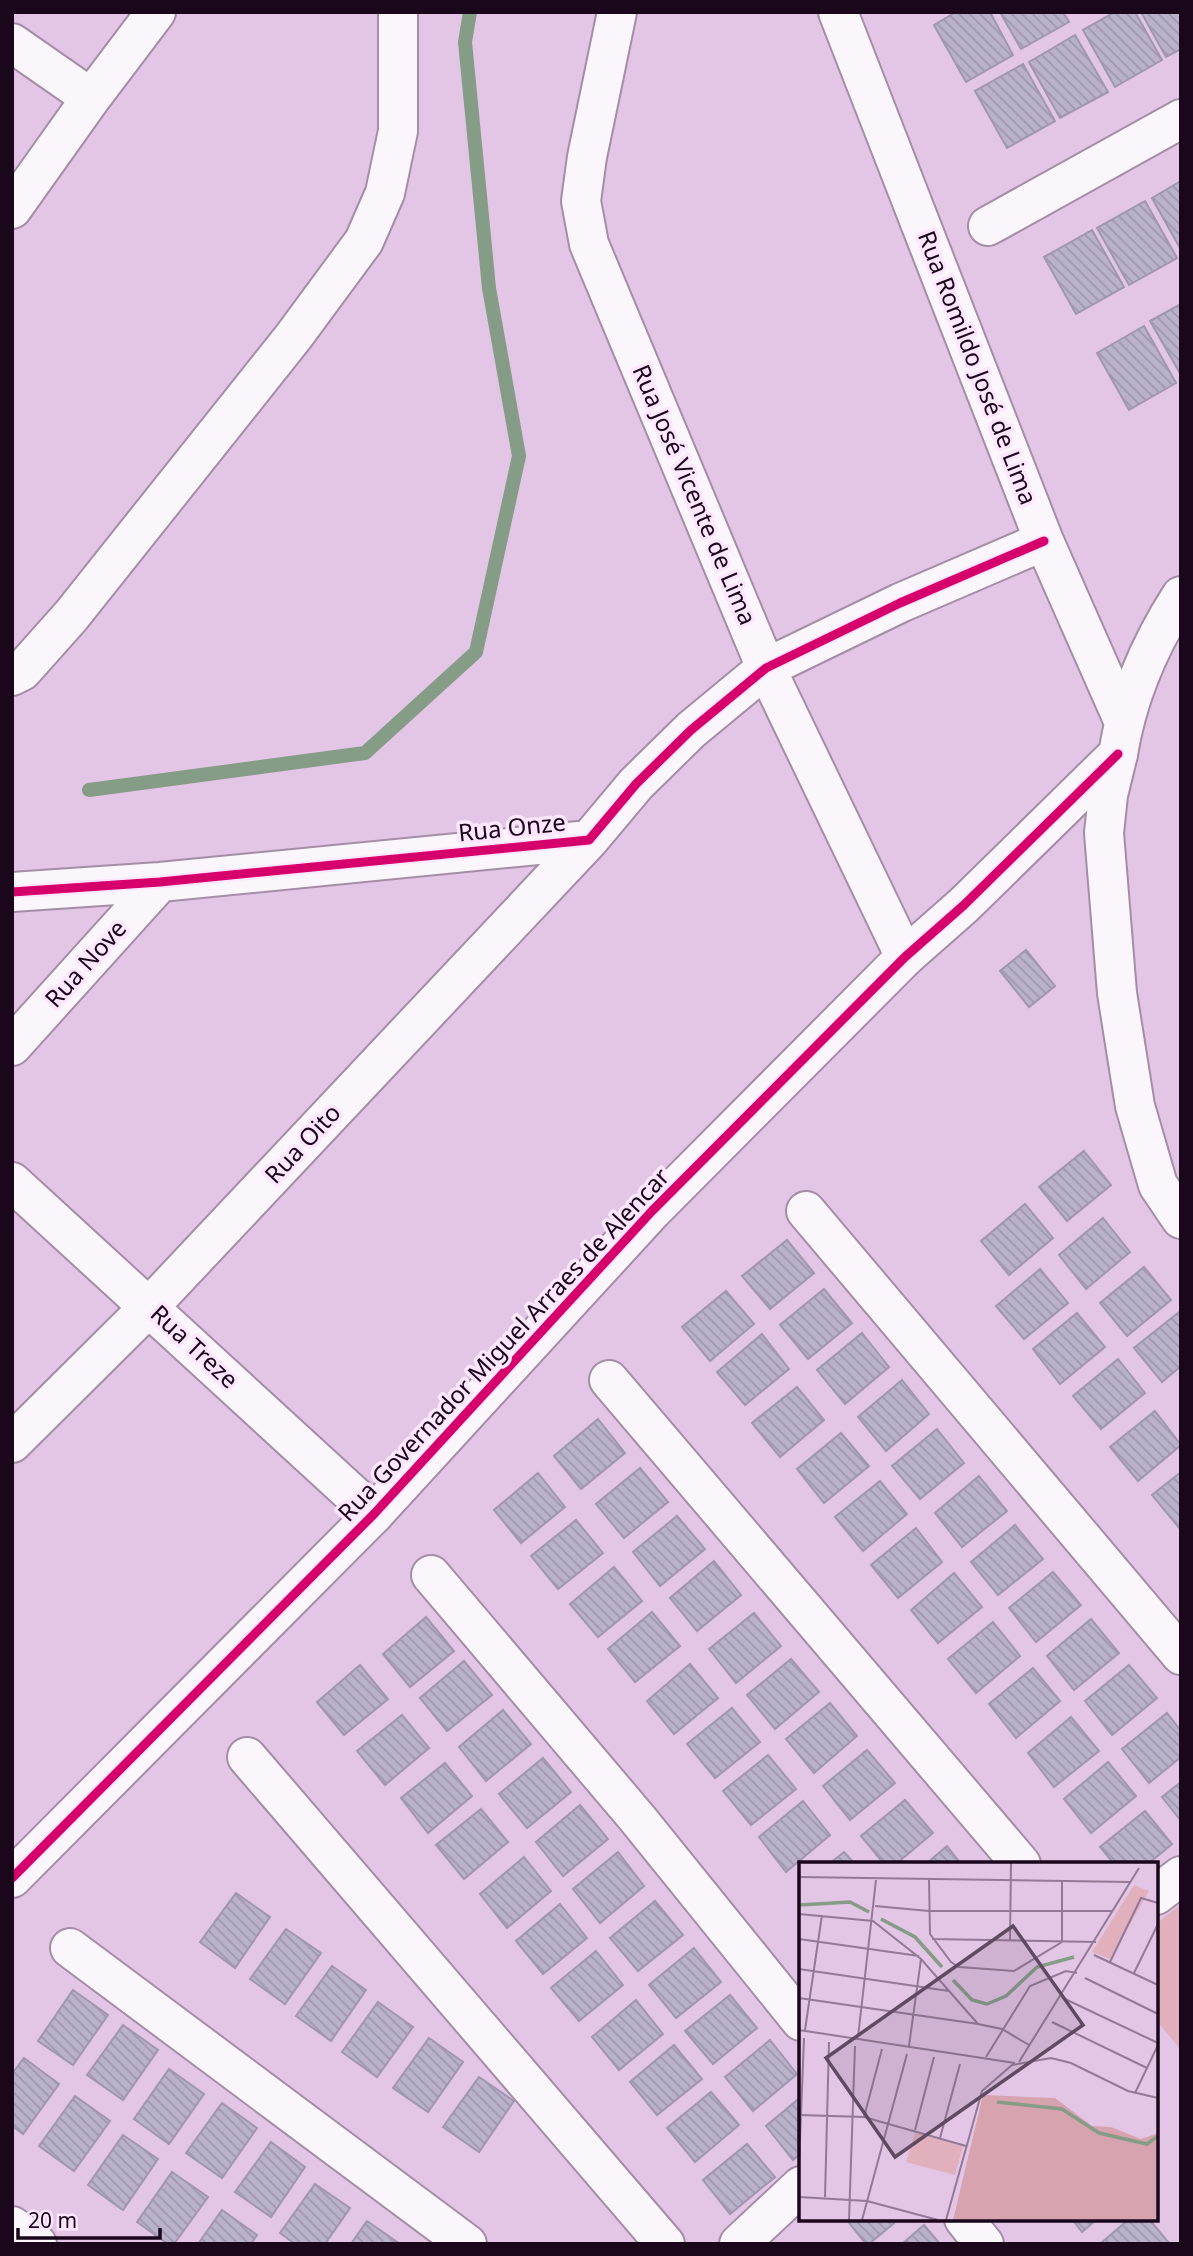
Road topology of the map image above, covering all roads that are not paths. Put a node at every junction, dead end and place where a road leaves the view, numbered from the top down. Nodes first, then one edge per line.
1 (156, 12) edge
2 (398, 12) edge
3 (617, 12) edge
4 (838, 12) edge
5 (12, 43) edge
6 (90, 98) junction
7 (1181, 119) edge
8 (12, 209) edge
9 (988, 226) dead end
10 (1044, 541) junction
11 (1181, 596) edge
12 (765, 668) junction
13 (12, 676) edge
14 (1121, 737) junction
15 (589, 840) junction
16 (160, 882) junction
17 (12, 892) edge
18 (905, 957) junction
19 (12, 1046) edge
20 (12, 1182) edge
21 (806, 1211) dead end
22 (1181, 1219) edge
23 (150, 1306) junction
24 (609, 1380) dead end
25 (12, 1443) edge
26 (374, 1514) junction
27 (431, 1575) dead end
28 (1181, 1655) edge
29 (247, 1757) dead end
30 (1019, 1862) edge
31 (1181, 1876) edge
32 (12, 1878) edge
33 (1158, 1893) edge
34 (70, 1948) dead end
35 (799, 2019) edge
36 (799, 2188) edge
37 (966, 2221) edge
38 (12, 2225) edge
39 (37, 2244) edge
40 (467, 2244) edge
41 (664, 2244) edge
42 (739, 2244) edge
43 (984, 2244) edge

1 - 6 street
2 - 13 street
3 - 12 street, Rua José Vicente de Lima
4 - 10 street, Rua Romildo José de Lima
5 - 6 street
6 - 8 street
7 - 9 street
10 - 12 street, Rua Onze
10 - 14 street, Rua Romildo José de Lima
11 - 14 street
12 - 15 street, Rua Onze
12 - 18 street, Rua José Vicente de Lima
14 - 18 street, Rua Governador Miguel Arraes de Alencar
14 - 22 street
15 - 16 street, Rua Onze
15 - 23 street, Rua Oito
16 - 17 street, Rua Onze
16 - 19 street, Rua Nove
18 - 26 street, Rua Governador Miguel Arraes de Alencar
20 - 23 street, Rua Treze
21 - 28 street
23 - 25 street, Rua Oito
23 - 26 street, Rua Treze
24 - 30 street
26 - 32 street, Rua Governador Miguel Arraes de Alencar
27 - 35 street
29 - 41 street
31 - 33 street
34 - 40 street
36 - 42 street
37 - 43 street
38 - 39 street

